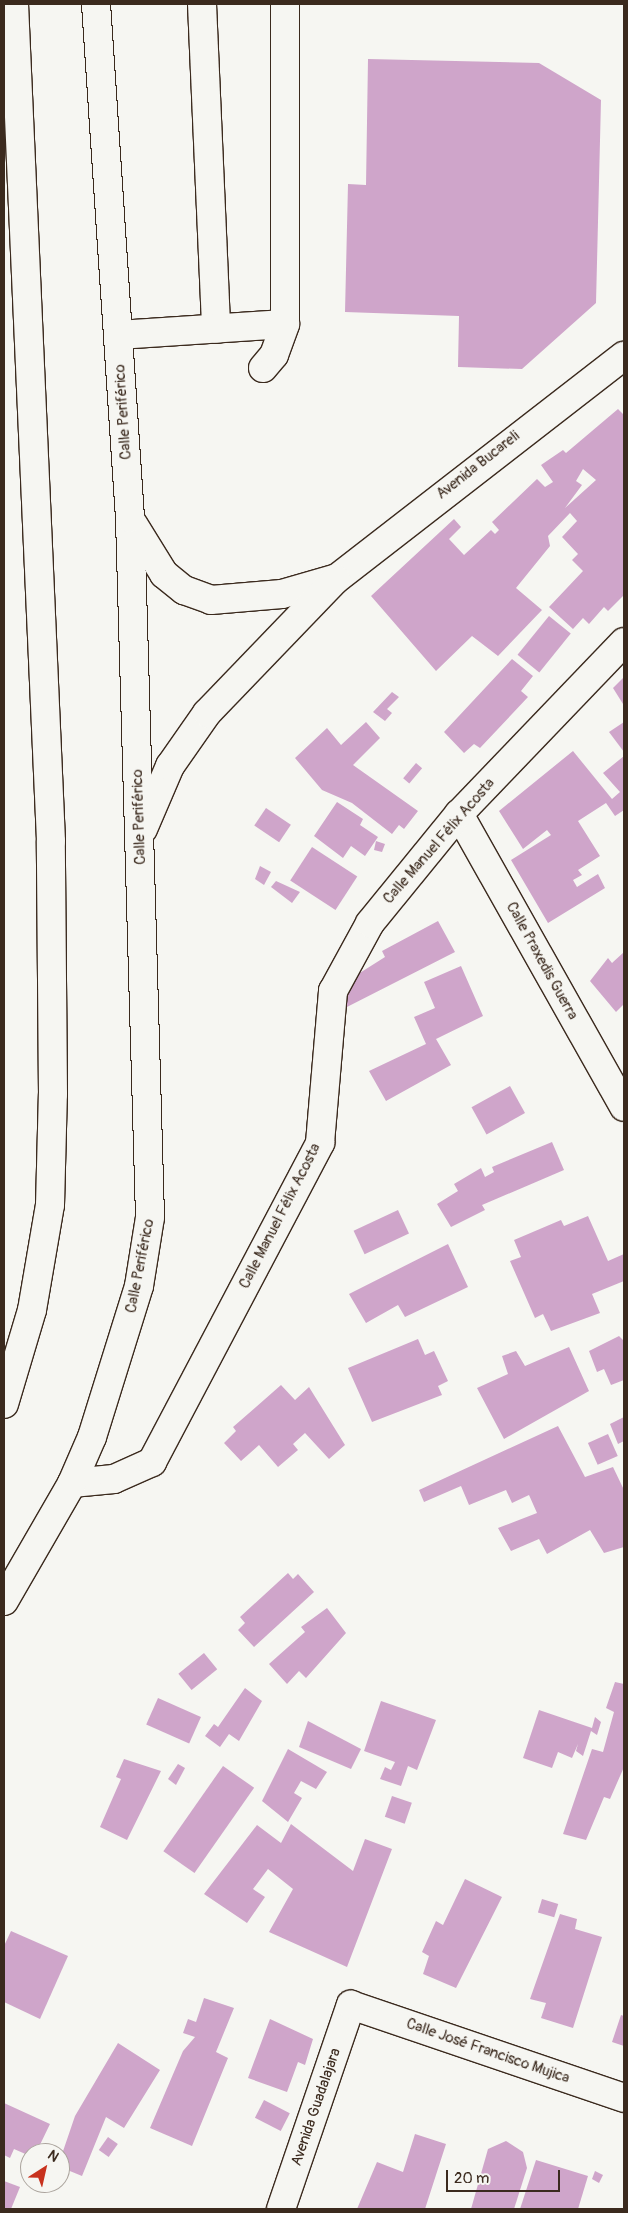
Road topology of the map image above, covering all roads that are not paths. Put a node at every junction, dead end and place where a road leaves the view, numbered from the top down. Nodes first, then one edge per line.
1 (14, 4) edge
2 (96, 4) edge
3 (202, 4) edge
4 (285, 4) edge
5 (285, 324) junction
6 (216, 329) junction
7 (118, 334) junction
8 (624, 356) edge
9 (263, 368) dead end
10 (130, 518) junction
11 (336, 579) junction
12 (624, 642) edge
13 (459, 814) junction
14 (140, 837) junction
15 (624, 1107) edge
16 (4, 1404) edge
17 (72, 1483) junction
18 (4, 1601) edge
19 (351, 2005) joint
20 (624, 2098) edge
21 (281, 2209) edge

1 - 16 main road
2 - 7 main road, Calle Periférico
3 - 6 main road
4 - 5 main road
5 - 6 main road
5 - 9 main road
6 - 7 main road
7 - 10 main road, Calle Periférico
8 - 11 main road, Avenida Bucareli
10 - 11 main road
10 - 14 main road, Calle Periférico
11 - 14 main road
12 - 13 main road, Calle Manuel Félix Acosta
13 - 15 main road, Calle Praxedis Guerra
13 - 17 main road, Calle Manuel Félix Acosta
14 - 17 main road, Calle Periférico
17 - 18 main road, Calle Periférico
19 - 20 main road, Calle José Francisco Mujica
19 - 21 main road, Avenida Guadalajara

